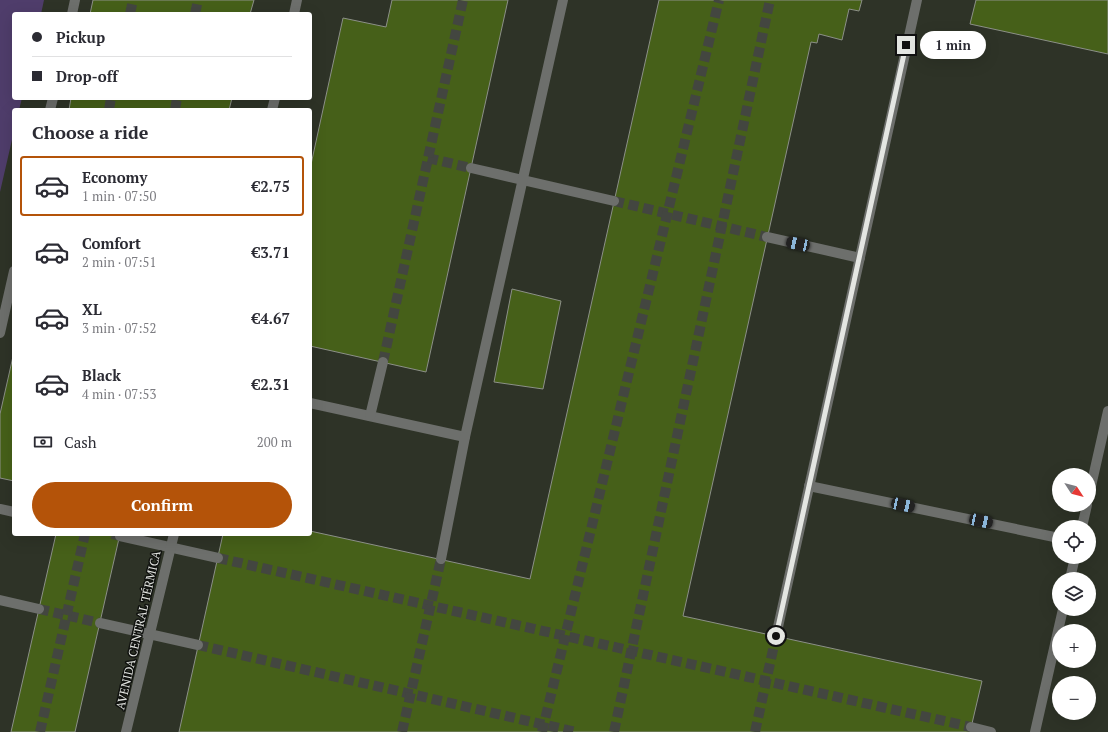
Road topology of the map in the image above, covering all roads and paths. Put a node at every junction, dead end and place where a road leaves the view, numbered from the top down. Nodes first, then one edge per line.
1 (75, 0) edge
2 (297, 0) edge
3 (563, 0) edge
4 (917, 0) edge
5 (72, 12) edge
6 (294, 12) edge
7 (471, 168) tunnel mouth
8 (523, 180) junction
9 (614, 201) tunnel mouth
10 (767, 237) tunnel mouth
11 (860, 258) junction
12 (12, 280) edge
13 (0, 333) edge
14 (383, 362) tunnel mouth
15 (312, 403) edge
16 (1108, 411) edge
17 (370, 416) junction
18 (465, 437) junction
19 (1095, 468) edge
20 (809, 486) junction
21 (0, 509) edge
22 (12, 512) edge
23 (120, 536) dead end
24 (174, 536) edge
25 (1052, 537) edge
26 (171, 547) junction
27 (218, 558) tunnel mouth
28 (441, 559) tunnel mouth
29 (0, 600) edge
30 (39, 609) tunnel mouth
31 (1061, 616) edge
32 (100, 623) tunnel mouth
33 (150, 634) junction
34 (776, 636) tunnel mouth
35 (198, 645) tunnel mouth
36 (971, 728) tunnel mouth
37 (130, 731) edge
38 (992, 732) edge
39 (1035, 732) edge

1 - 5 lane
2 - 6 lane
3 - 8 lane
4 - 11 lane
7 - 8 lane
8 - 9 lane
8 - 18 lane
10 - 11 lane
11 - 20 lane
12 - 13 lane
14 - 17 lane
15 - 17 lane
16 - 19 lane
17 - 18 lane
18 - 28 lane
20 - 25 lane
20 - 34 lane
21 - 22 lane
23 - 26 lane
24 - 26 lane, AVENIDA CENTRAL TÉRMICA
26 - 27 lane
26 - 33 lane, AVENIDA CENTRAL TÉRMICA
29 - 30 lane
31 - 39 lane
32 - 33 lane
33 - 35 lane
33 - 37 lane, AVENIDA CENTRAL TÉRMICA
36 - 38 lane

